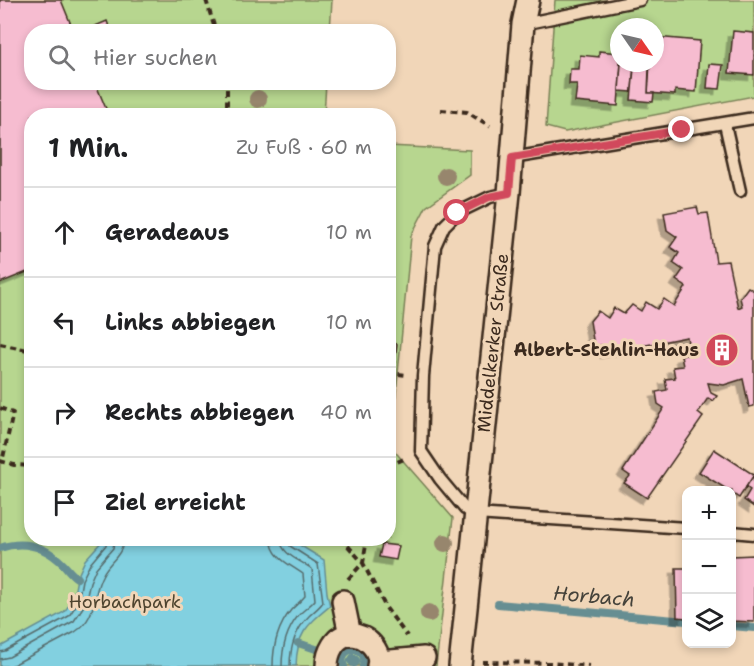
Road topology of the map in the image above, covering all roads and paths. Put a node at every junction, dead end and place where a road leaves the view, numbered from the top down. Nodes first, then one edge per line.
1 (206, 0) edge
2 (528, 0) edge
3 (640, 0) edge
4 (214, 24) edge
5 (523, 24) junction
6 (227, 90) edge
7 (227, 108) edge
8 (441, 110) dead end
9 (754, 118) edge
10 (725, 124) junction
11 (496, 129) dead end
12 (512, 158) junction
13 (740, 191) dead end
14 (509, 193) junction
15 (0, 344) edge
16 (24, 349) edge
17 (0, 408) edge
18 (1, 461) edge
19 (24, 466) edge
20 (476, 514) junction
21 (682, 528) edge
22 (736, 532) edge
23 (754, 534) edge
24 (348, 546) edge
25 (366, 546) edge
26 (363, 563) junction
27 (343, 601) joint
28 (350, 635) junction
29 (328, 658) edge
30 (424, 658) joint
31 (379, 664) edge
32 (461, 664) edge
33 (589, 666) edge

1 - 4 path
2 - 5 street, Middelkerker Straße
3 - 5 lane
5 - 12 street, Middelkerker Straße
6 - 7 path
8 - 11 path
9 - 10 lane
10 - 12 lane
10 - 13 lane
12 - 14 street, Middelkerker Straße
14 - 20 street, Middelkerker Straße
14 - 20 lane
15 - 16 path
17 - 18 path
18 - 19 path
20 - 21 lane
20 - 32 street, Middelkerker Straße
22 - 23 lane
24 - 26 path
25 - 26 path
26 - 27 path
26 - 30 path
27 - 28 street
28 - 29 street
28 - 31 street
30 - 31 street
32 - 33 path

